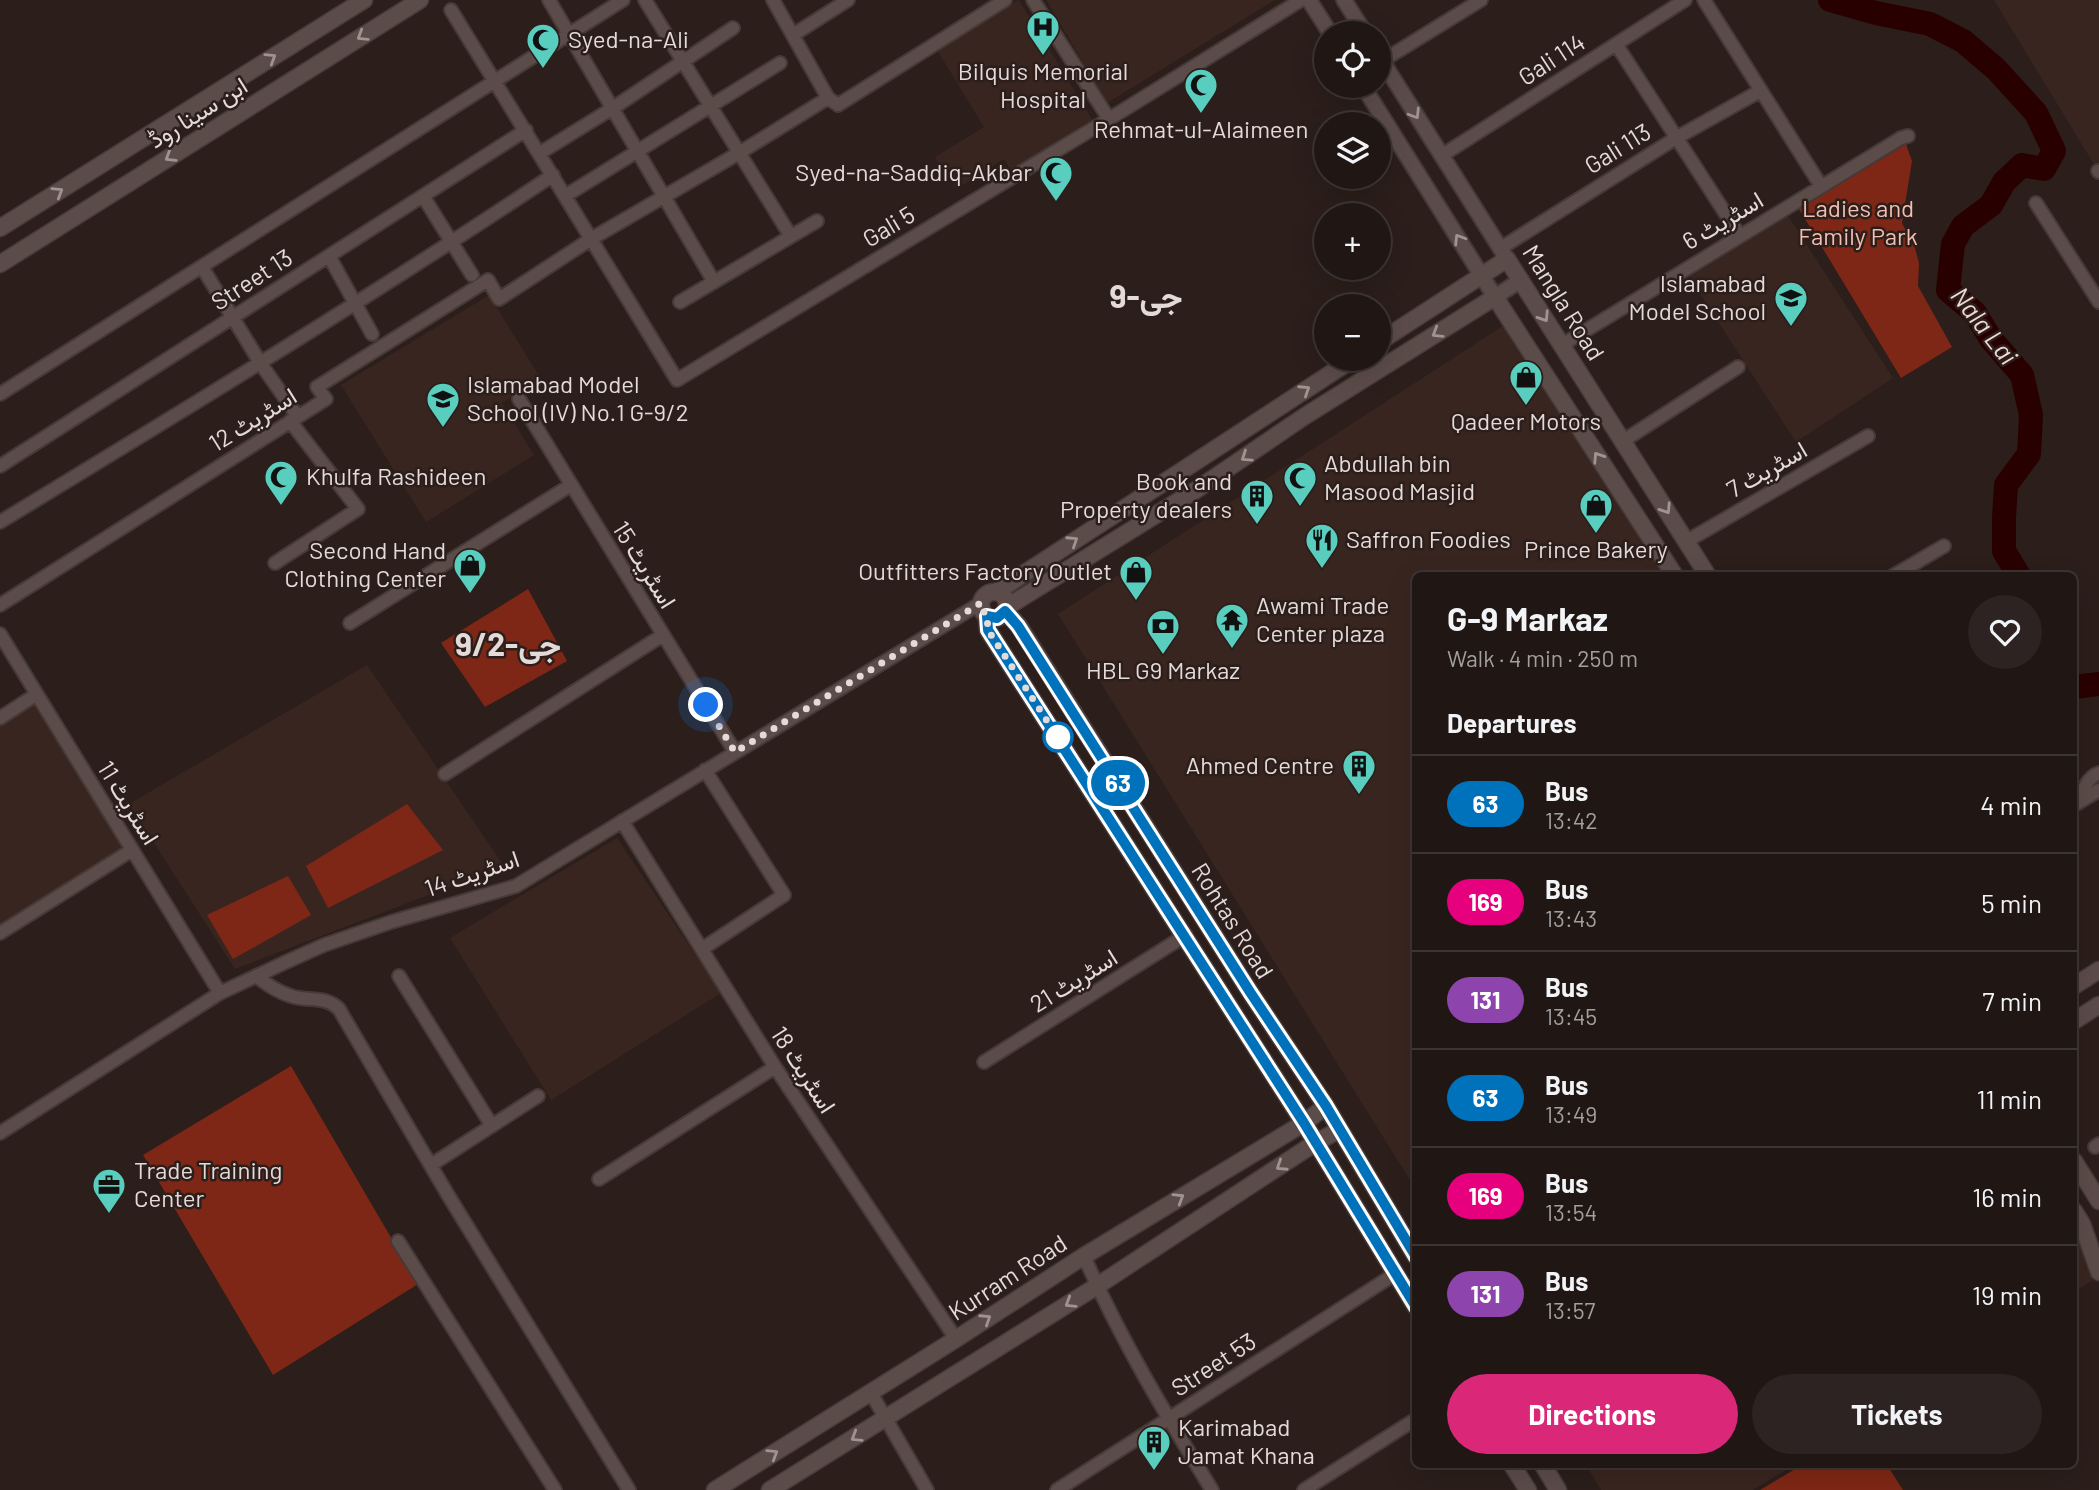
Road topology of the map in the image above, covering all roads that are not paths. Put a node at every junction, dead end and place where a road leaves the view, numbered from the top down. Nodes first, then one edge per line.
1 (364, 0) edge
2 (420, 0) edge
3 (549, 0) edge
4 (624, 0) edge
5 (645, 0) edge
6 (773, 0) edge
7 (848, 0) edge
8 (1005, 0) edge
9 (1033, 0) edge
10 (1300, 0) edge
11 (1310, 0) edge
12 (1344, 0) edge
13 (1481, 0) edge
14 (1685, 0) edge
15 (1704, 0) edge
16 (452, 10) dead end
17 (1323, 21) edge
18 (1357, 21) edge
19 (733, 28) dead end
20 (570, 33) junction
21 (793, 35) junction
22 (1616, 44) junction
23 (1391, 52) edge
24 (683, 62) junction
25 (780, 63) dead end
26 (1391, 74) edge
27 (496, 81) junction
28 (1760, 91) junction
29 (1371, 98) edge
30 (833, 102) junction
31 (710, 105) junction
32 (613, 108) junction
33 (1109, 119) junction
34 (526, 130) junction
35 (1908, 136) dead end
36 (1675, 138) junction
37 (638, 150) junction
38 (540, 153) junction
39 (739, 153) junction
40 (1441, 156) junction
41 (553, 175) junction
42 (1821, 186) junction
43 (423, 196) junction
44 (565, 196) junction
45 (665, 197) junction
46 (2036, 204) dead end
47 (817, 221) dead end
48 (0, 228) edge
49 (790, 235) junction
50 (1740, 236) junction
51 (591, 239) junction
52 (452, 243) junction
53 (1504, 253) junction
54 (329, 256) junction
55 (0, 264) edge
56 (202, 267) junction
57 (472, 275) dead end
58 (1482, 275) junction
59 (1521, 280) junction
60 (714, 282) junction
61 (1495, 297) junction
62 (680, 302) dead end
63 (2099, 302) edge
64 (356, 304) junction
65 (234, 317) junction
66 (372, 334) dead end
67 (1391, 334) edge
68 (1562, 345) junction
69 (261, 364) junction
70 (1738, 368) dead end
71 (1335, 371) edge
72 (0, 394) edge
73 (519, 399) dead end
74 (294, 419) junction
75 (1868, 436) dead end
76 (1623, 441) junction
77 (0, 466) edge
78 (571, 485) junction
79 (0, 522) edge
80 (1687, 541) junction
81 (1944, 546) dead end
82 (275, 563) dead end
83 (1672, 572) edge
84 (1706, 572) edge
85 (1900, 572) edge
86 (996, 592) junction
87 (0, 605) edge
88 (1006, 609) junction
89 (984, 610) junction
90 (350, 623) dead end
91 (0, 634) edge
92 (663, 635) junction
93 (37, 694) junction
94 (0, 718) edge
95 (735, 752) junction
96 (705, 770) junction
97 (2099, 773) edge
98 (445, 774) dead end
99 (2099, 790) edge
100 (2077, 804) edge
101 (622, 821) junction
102 (132, 850) junction
103 (0, 933) edge
104 (1186, 935) junction
105 (702, 949) junction
106 (2099, 970) edge
107 (256, 976) junction
108 (399, 976) dead end
109 (2077, 984) edge
110 (220, 993) junction
111 (2099, 1005) edge
112 (2077, 1019) edge
113 (984, 1062) dead end
114 (775, 1067) junction
115 (538, 1096) dead end
116 (1326, 1106) junction
117 (1304, 1123) junction
118 (492, 1126) junction
119 (1339, 1130) junction
120 (0, 1133) edge
121 (1315, 1143) junction
122 (431, 1165) junction
123 (2077, 1166) edge
124 (601, 1177) dead end
125 (2099, 1201) edge
126 (2077, 1216) edge
127 (398, 1241) dead end
128 (1412, 1250) edge
129 (1084, 1256) junction
130 (2099, 1272) edge
131 (1395, 1274) junction
132 (1097, 1286) junction
133 (1412, 1301) edge
134 (956, 1339) junction
135 (871, 1393) junction
136 (887, 1418) junction
137 (1169, 1419) junction
138 (1412, 1422) edge
139 (1514, 1468) edge
140 (1545, 1468) edge
141 (555, 1490) edge
142 (629, 1490) edge
143 (715, 1490) edge
144 (770, 1490) edge
145 (928, 1490) edge
146 (1056, 1490) edge
147 (1212, 1490) edge
148 (1304, 1490) edge
149 (1528, 1490) edge
150 (1558, 1490) edge

48 -> 1 main road, ابن سینا روڈ
2 -> 55 main road, ابن سینا روڈ
3 - 20 street
4 - 20 street
5 - 24 street
6 - 21 street
7 - 21 street
8 - 30 street
9 - 33 street
10 - 33 street, Gali 5
11 - 17 street
12 - 18 street
13 - 23 street
14 - 22 street, Gali 114
15 - 28 street
16 - 27 street
19 - 24 street
20 - 27 street
20 - 32 street
21 - 30 street
22 - 36 street
22 - 40 street, Gali 114
24 - 31 street
24 - 32 street
25 - 31 street
26 -> 40 street, Mangla Road
27 - 34 street
27 - 56 street
28 - 36 street, Gali 113
28 - 42 street
58 -> 29 street
30 - 39 street
31 - 37 street
31 - 39 street
32 - 37 street
32 - 38 street
33 - 51 street, Gali 5
34 - 38 street
34 - 43 street, Street 13
35 - 42 street, اسٹریٹ 6
36 - 50 street
36 - 53 street, Gali 113
37 - 44 street
37 - 45 street
38 - 41 street
39 - 45 street
39 - 49 street
40 - 53 street, Mangla Road
41 - 44 street
41 - 52 street
42 - 50 street, اسٹریٹ 6
43 - 52 street
43 - 54 street, Street 13
44 - 51 street
45 - 51 street
45 - 60 street
46 - 63 street
47 - 49 street
49 - 60 street
50 - 68 street, اسٹریٹ 6
51 - 74 street, اسٹریٹ 12
52 - 57 street
52 - 64 street
53 - 58 main road
53 - 59 main road, Mangla Road
54 - 64 street
54 - 65 street, Street 13
56 - 65 street
56 - 72 street
58 - 61 street
58 - 67 main road
59 - 61 street
59 -> 68 main road, Mangla Road
60 - 62 street
83 -> 61 main road
61 -> 88 main road
64 - 66 street
64 - 69 street
65 - 69 street
65 - 77 street, Street 13
68 - 76 main road, Mangla Road
69 - 74 street
69 - 79 street
70 - 76 street
86 -> 71 main road
73 - 78 street, اسٹریٹ 15
74 - 82 street
74 - 87 street, اسٹریٹ 12
75 - 80 street, اسٹریٹ 7
76 -> 80 main road, Mangla Road
78 - 90 street
78 - 92 street, اسٹریٹ 15
80 - 84 main road, Mangla Road
81 - 85 street
86 - 88 main road, Rohtas Road
86 - 89 main road
88 - 89 main road
88 - 116 main road, Rohtas Road
89 - 95 street, اسٹریٹ 14
89 - 104 main road, Rohtas Road
91 - 93 street, اسٹریٹ 11
92 - 95 street, اسٹریٹ 15
92 - 98 street
93 - 94 street
93 - 102 street, اسٹریٹ 11
95 - 96 street, اسٹریٹ 14
96 - 101 street, اسٹریٹ 14
96 - 105 street
97 - 100 street
99 - 100 street
101 - 105 street, اسٹریٹ 18
101 - 107 street, اسٹریٹ 14
102 - 103 street
102 - 110 street, اسٹریٹ 11
104 - 113 street, اسٹریٹ 21
104 - 117 main road, Rohtas Road
105 - 114 street, اسٹریٹ 18
106 - 109 main road
107 - 110 street, اسٹریٹ 14
107 - 122 street
108 - 118 street
110 - 120 street, اسٹریٹ 14
111 - 112 main road
114 - 124 street
114 - 134 street, اسٹریٹ 18
115 - 118 street
116 - 117 main road, Kurram Road
116 - 119 main road, Rohtas Road
117 - 121 main road, Rohtas Road
129 -> 117 main road, Kurram Road
118 - 122 street
119 - 121 main road
119 - 128 main road, Rohtas Road
121 - 131 main road, Rohtas Road
121 -> 132 main road
122 - 142 street
123 - 125 main road
126 - 130 main road
127 - 141 street
129 - 132 street
134 -> 129 main road, Kurram Road
131 - 133 main road, Rohtas Road
131 - 137 street, Street 53
132 -> 136 main road
132 - 137 street
134 - 135 main road, Kurram Road
135 - 136 street
143 -> 135 main road, Kurram Road
136 -> 144 main road
136 - 145 street
137 - 146 street, Street 53
137 - 147 street
138 - 148 street
139 - 149 main road
140 - 150 main road

